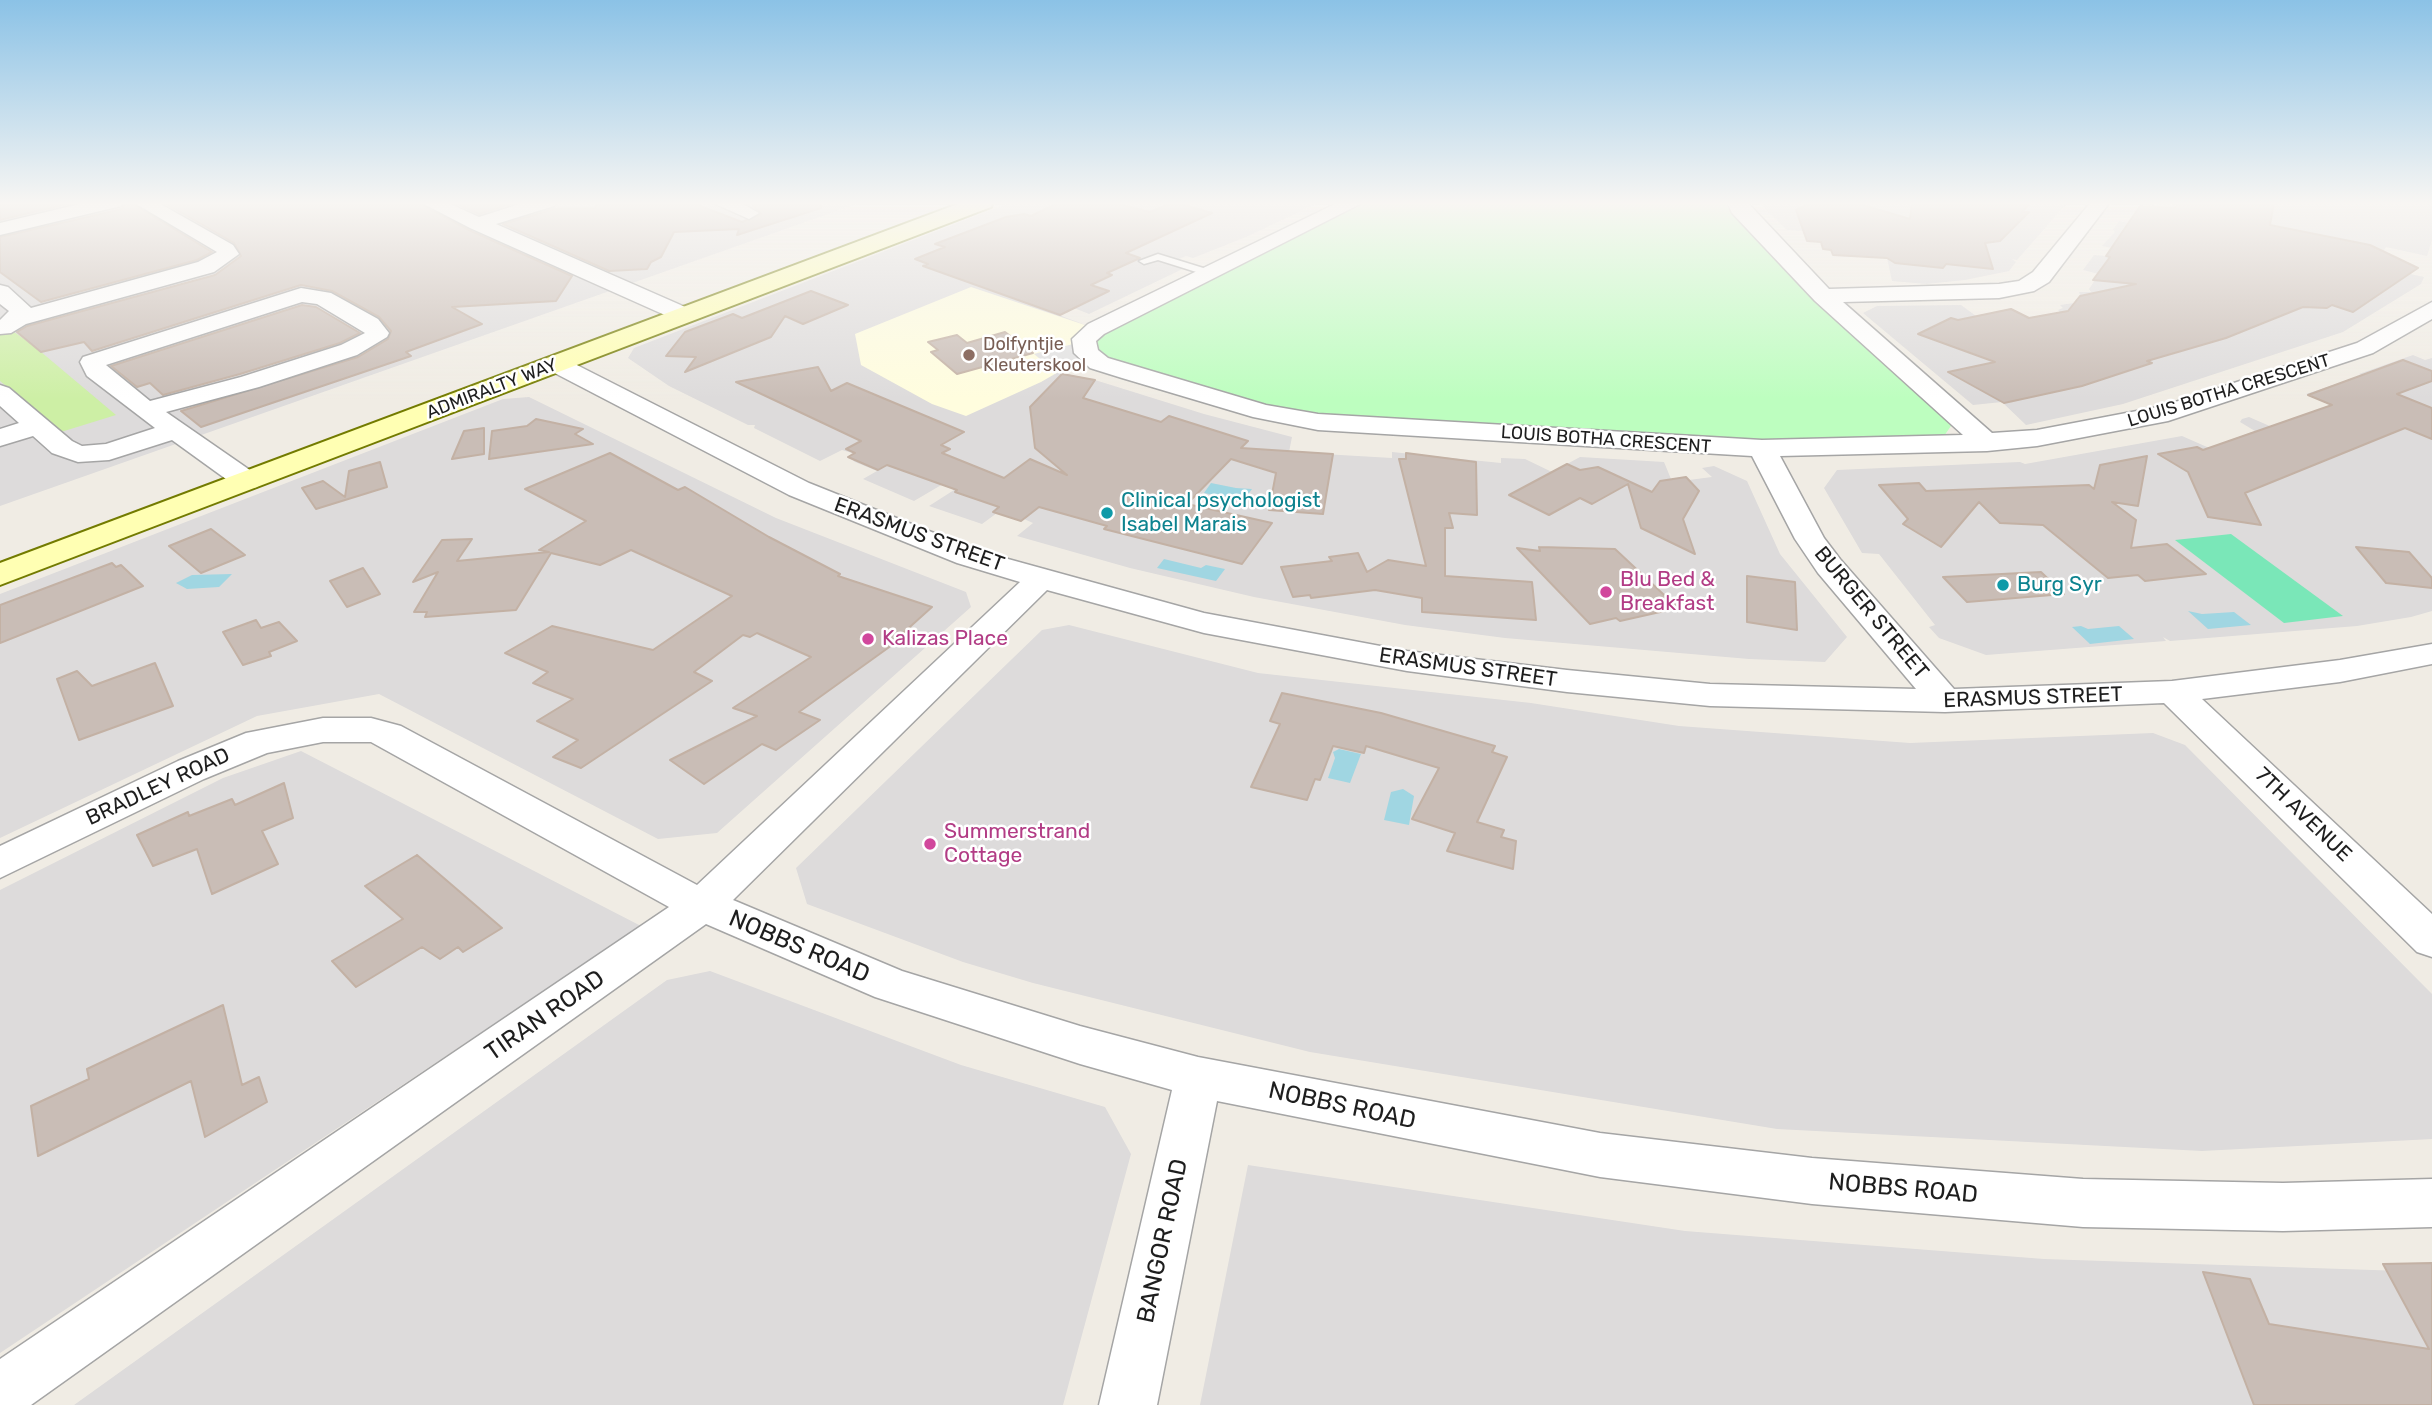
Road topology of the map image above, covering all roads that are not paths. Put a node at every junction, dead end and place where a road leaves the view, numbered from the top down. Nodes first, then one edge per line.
1 (204, 268) edge
2 (576, 268) edge
3 (810, 268) edge
4 (1192, 268) edge
5 (1220, 268) edge
6 (1796, 268) edge
7 (2049, 268) edge
8 (1209, 273) junction
9 (0, 292) edge
10 (1823, 296) junction
11 (2432, 309) edge
12 (684, 315) junction
13 (9, 324) edge
14 (556, 364) junction
15 (0, 393) edge
16 (146, 410) junction
17 (36, 426) junction
18 (177, 430) junction
19 (0, 438) edge
20 (1987, 443) junction
21 (1762, 448) junction
22 (247, 481) junction
23 (0, 575) edge
24 (1041, 579) junction
25 (2432, 654) edge
26 (2172, 692) junction
27 (1945, 701) junction
28 (323, 730) joint
29 (0, 863) edge
30 (701, 906) junction
31 (2432, 940) edge
32 (1198, 1076) junction
33 (2432, 1203) edge
34 (0, 1393) edge
35 (1128, 1405) edge

1 - 13 street
2 - 12 street
3 - 12 main road, ADMIRALTY WAY
4 - 8 lane
5 - 8 street, LOUIS BOTHA CRESCENT
6 - 10 street
7 - 10 street
8 - 21 street, LOUIS BOTHA CRESCENT
9 - 13 street
10 - 20 street
11 - 20 street, LOUIS BOTHA CRESCENT
12 - 14 main road, ADMIRALTY WAY
14 - 22 main road, ADMIRALTY WAY
14 - 24 street, ERASMUS STREET
15 - 17 street
16 - 16 street
16 - 18 street
17 - 18 street
17 - 19 street
18 - 22 street
20 - 21 street, LOUIS BOTHA CRESCENT
21 - 27 street, BURGER STREET
22 - 23 main road, ADMIRALTY WAY
24 - 27 street, ERASMUS STREET
24 - 30 street, TIRAN ROAD
25 - 26 street, ERASMUS STREET
26 - 27 street, ERASMUS STREET
26 - 31 street, 7TH AVENUE
28 - 29 street, BRADLEY ROAD
28 - 30 street, NOBBS ROAD
30 - 32 street, NOBBS ROAD
30 - 34 street, TIRAN ROAD
32 - 33 street, NOBBS ROAD
32 - 35 street, BANGOR ROAD

